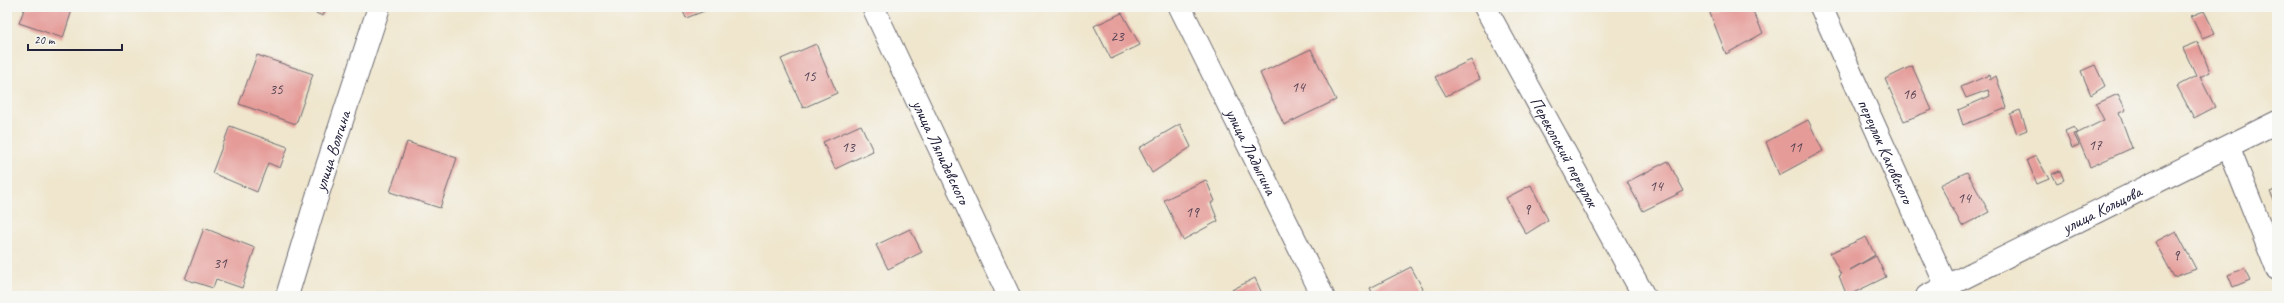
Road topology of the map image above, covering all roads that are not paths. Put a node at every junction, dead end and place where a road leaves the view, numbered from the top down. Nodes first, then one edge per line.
1 (380, 7) edge
2 (873, 7) edge
3 (1180, 7) edge
4 (1485, 7) edge
5 (1821, 7) edge
6 (2277, 122) edge
7 (2229, 148) junction
8 (2277, 269) edge
9 (1949, 291) edge
10 (287, 296) edge
11 (1009, 296) edge
12 (1323, 296) edge
13 (1644, 296) edge
14 (1926, 296) edge

1 - 10 street, улица Волгина
2 - 11 street, улица Ляпидевского
3 - 12 street, улица Ладыгина
4 - 13 street, Перекопский переулок
5 - 9 street, переулок Каховского
6 - 7 street, улица Кольцова
7 - 8 street
7 - 9 street, улица Кольцова
9 - 14 street, улица Кольцова

